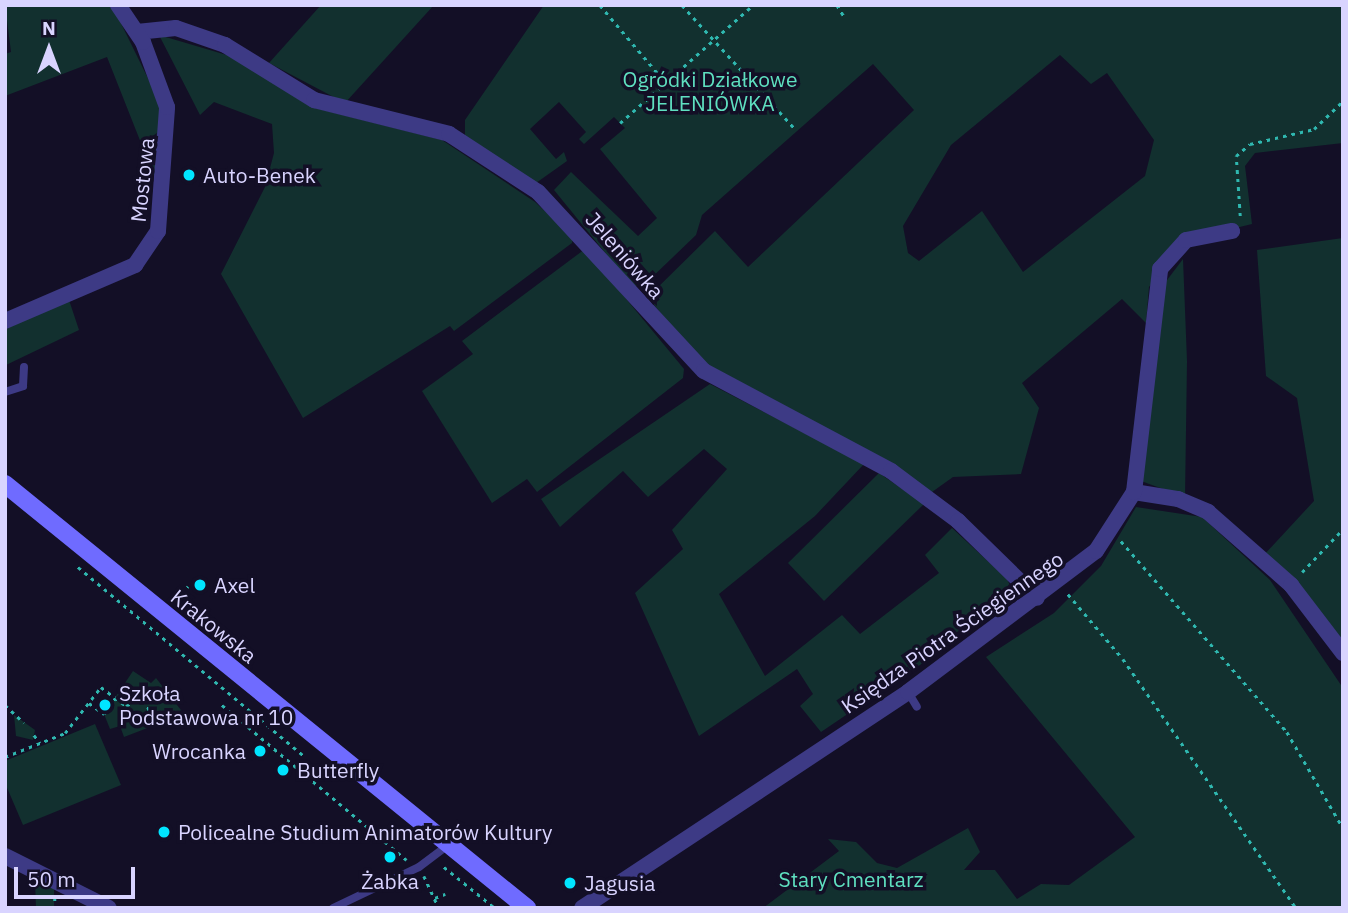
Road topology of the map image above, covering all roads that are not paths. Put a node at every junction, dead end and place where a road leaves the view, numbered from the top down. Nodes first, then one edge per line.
1 (118, 5) edge
2 (137, 32) junction
3 (1232, 232) road end
4 (5, 321) edge
5 (24, 367) dead end
6 (5, 392) edge
7 (5, 484) edge
8 (1134, 492) junction
9 (1037, 598) junction
10 (1343, 653) edge
11 (908, 692) junction
12 (917, 707) dead end
13 (450, 844) junction
14 (5, 856) edge
15 (109, 908) edge
16 (333, 908) edge
17 (527, 908) edge
18 (582, 908) edge

1 - 2 street, Mostowa
2 - 4 street, Mostowa
2 - 9 street, Jeleniówka
3 - 8 street, Księdza Piotra Ściegiennego
5 - 6 lane
7 - 13 main road, Krakowska
8 - 9 street, Księdza Piotra Ściegiennego
8 - 10 street
9 - 11 street, Księdza Piotra Ściegiennego
11 - 12 lane
11 - 18 street, Księdza Piotra Ściegiennego
13 - 16 lane
13 - 17 main road, Krakowska
14 - 15 street

